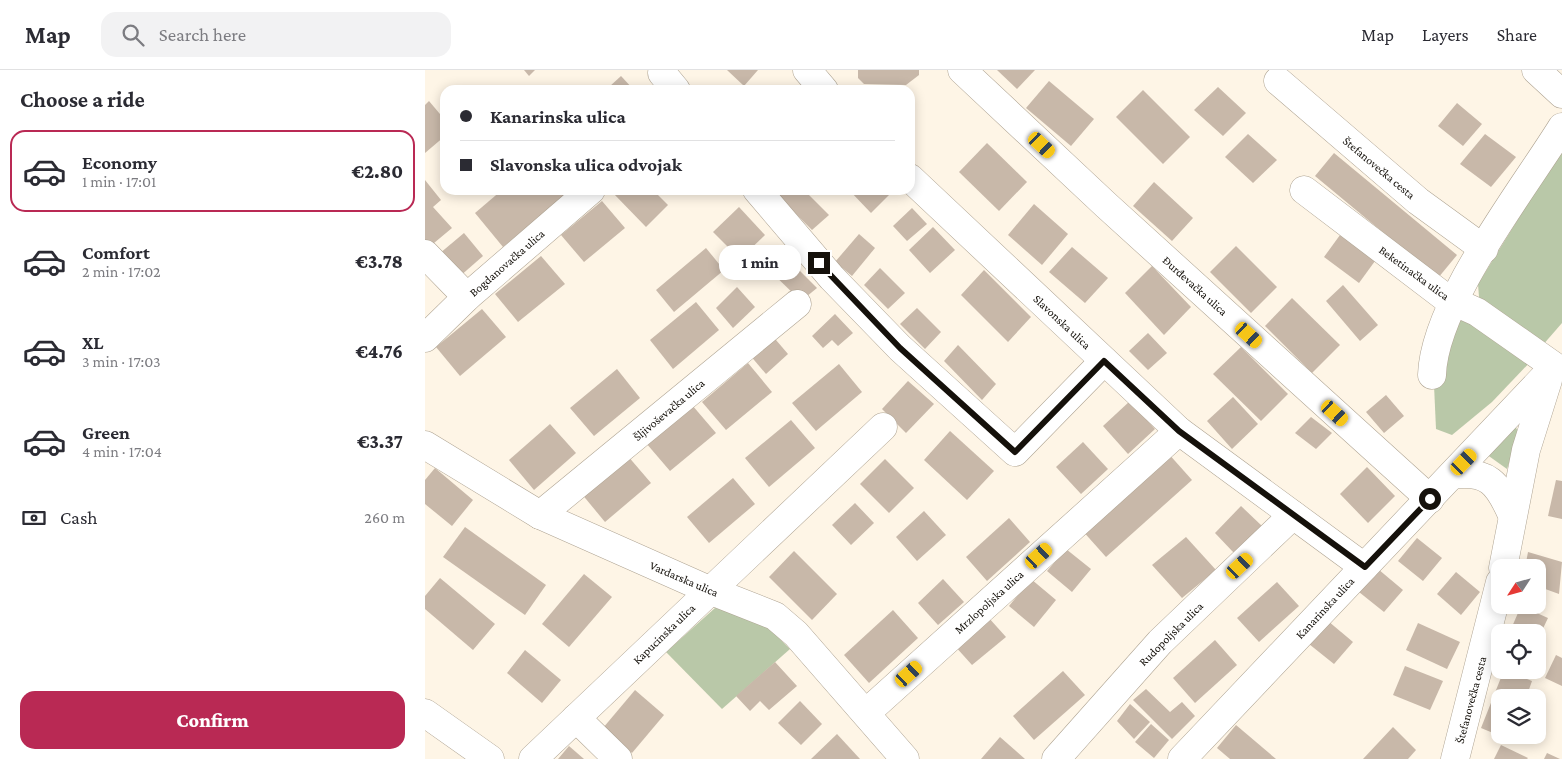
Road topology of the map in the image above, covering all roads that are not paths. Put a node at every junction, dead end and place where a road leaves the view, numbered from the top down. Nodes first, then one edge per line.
1 (807, 70) edge
2 (962, 70) edge
3 (1536, 70) edge
4 (1278, 81) dead end
5 (820, 85) edge
6 (1562, 94) edge
7 (1562, 127) edge
8 (915, 183) edge
9 (1304, 190) dead end
10 (585, 195) edge
11 (761, 195) edge
12 (1484, 249) junction
13 (425, 254) edge
14 (467, 297) junction
15 (1454, 302) junction
16 (797, 304) dead end
17 (425, 338) edge
18 (1104, 361) junction
19 (1556, 364) edge
20 (1432, 375) dead end
21 (883, 427) dead end
22 (1179, 431) junction
23 (425, 445) edge
24 (1452, 474) junction
25 (1430, 499) junction
26 (1513, 514) junction
27 (1293, 515) junction
28 (540, 516) junction
29 (1505, 559) edge
30 (1365, 567) junction
31 (709, 590) junction
32 (1492, 614) edge
33 (425, 713) edge
34 (866, 713) junction
35 (576, 718) junction
36 (490, 759) edge
37 (533, 759) edge
38 (617, 759) edge
39 (905, 759) edge
40 (1056, 759) edge
41 (1182, 759) edge
42 (1455, 759) edge

1 - 5 street
2 - 25 street, Đurđevačka ulica
3 - 6 street
4 - 12 street, Štefanovečka cesta
7 - 12 street
8 - 18 street, Slavonska ulica
9 - 15 street, Beketinačka ulica
10 - 14 street, Bogdanovačka ulica
11 - 18 street
12 - 15 street
13 - 14 street
14 - 17 street, Bogdanovačka ulica
15 - 19 street, Beketinačka ulica
15 - 20 street
16 - 28 street, Šljivoševačka ulica
18 - 22 street, Slavonska ulica
19 - 24 street, Kanarinska ulica
19 - 26 street
21 - 31 street, Kapucinska ulica
22 - 27 street, Slavonska ulica
22 - 34 street, Mrzlopoljska ulica
23 - 28 street, Vardarska ulica
24 - 25 street, Kanarinska ulica
24 - 26 street
25 - 30 street, Kanarinska ulica
26 - 29 street
27 - 30 street, Slavonska ulica
27 - 40 street, Rudopoljska ulica
28 - 31 street, Vardarska ulica
30 - 41 street, Kanarinska ulica
31 - 34 street, Vardarska ulica
31 - 35 street, Kapucinska ulica
32 - 42 street, Štefanovečka cesta
33 - 36 street
34 - 39 street, Vardarska ulica
35 - 37 street, Kapucinska ulica
35 - 38 street

